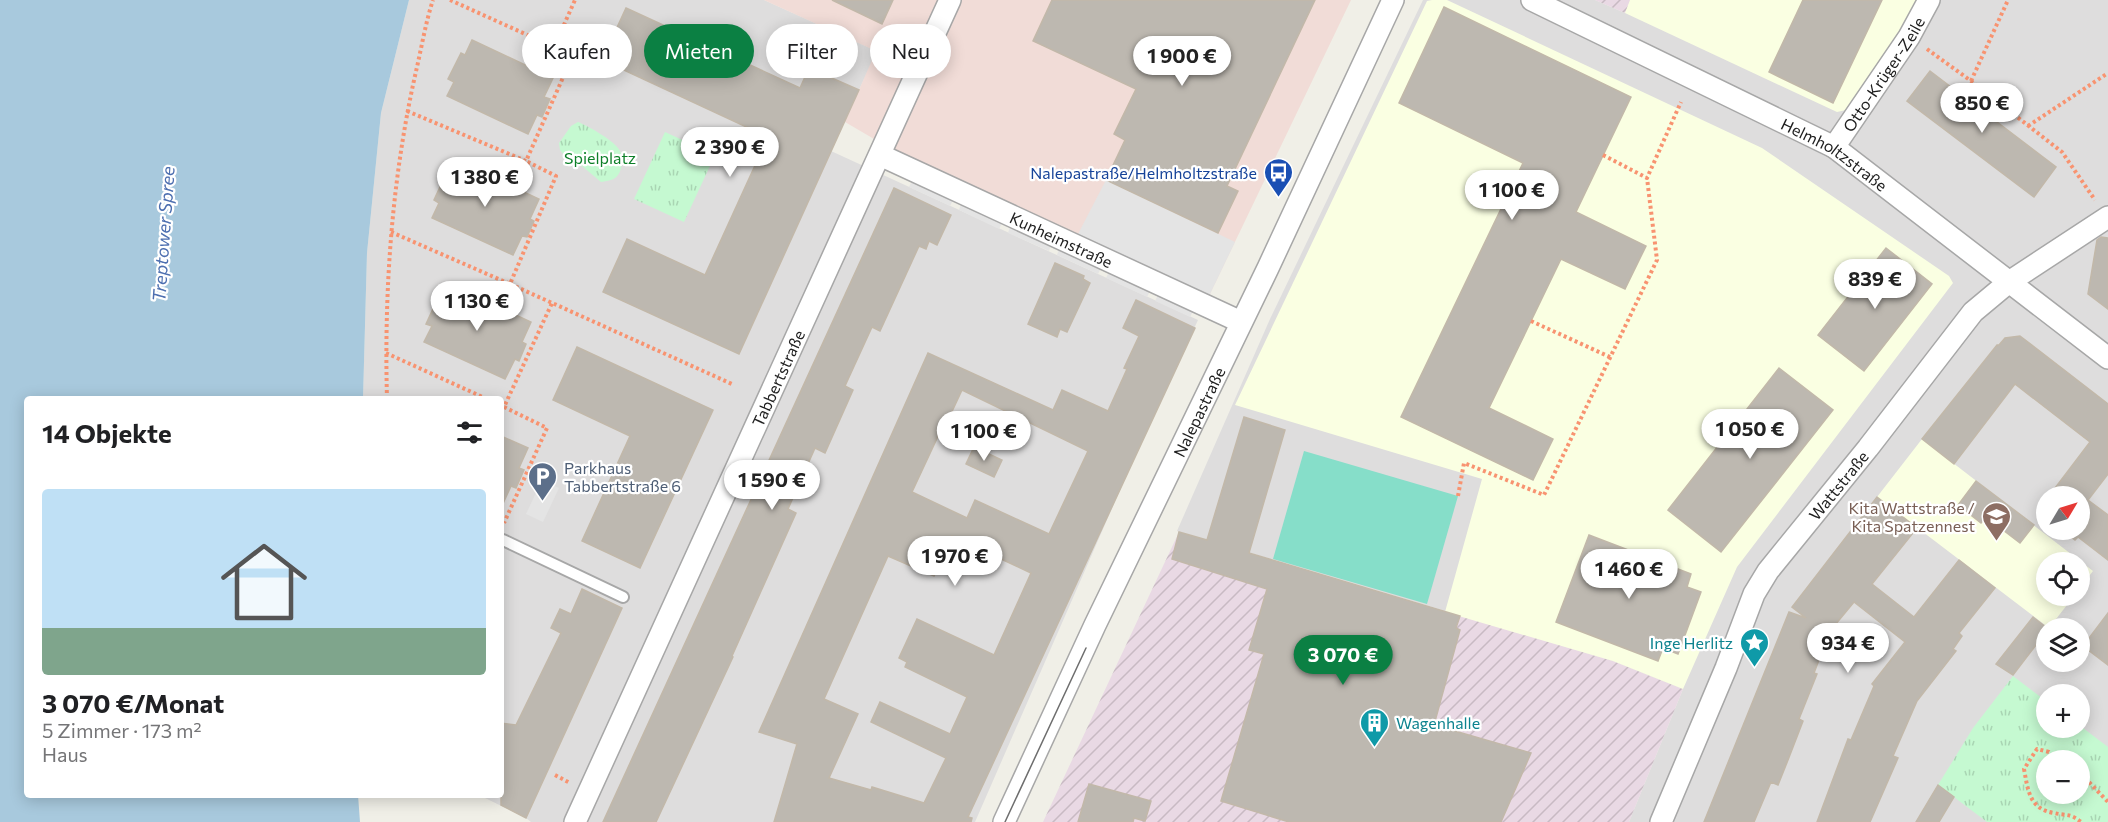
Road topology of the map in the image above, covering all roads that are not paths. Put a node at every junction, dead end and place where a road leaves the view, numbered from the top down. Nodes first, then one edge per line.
1 (950, 0) edge
2 (1394, 0) edge
3 (1532, 0) edge
4 (1929, 0) edge
5 (1834, 147) junction
6 (880, 155) junction
7 (2108, 218) edge
8 (2009, 282) junction
9 (1241, 322) junction
10 (2108, 358) edge
11 (504, 536) edge
12 (623, 597) dead end
13 (575, 822) edge
14 (1004, 822) edge
15 (1661, 822) edge

1 - 6 street, Tabbertstraße
2 - 9 street, Nalepastraße
3 - 5 street, Helmholtzstraße
4 - 5 street, Otto-Krüger-Zeile
5 - 8 street, Helmholtzstraße
6 - 9 street, Kunheimstraße
6 - 13 street, Tabbertstraße
7 - 8 street, Wattstraße
8 - 10 street, Helmholtzstraße
8 - 15 street, Wattstraße
9 - 14 street, Nalepastraße
11 - 12 lane

